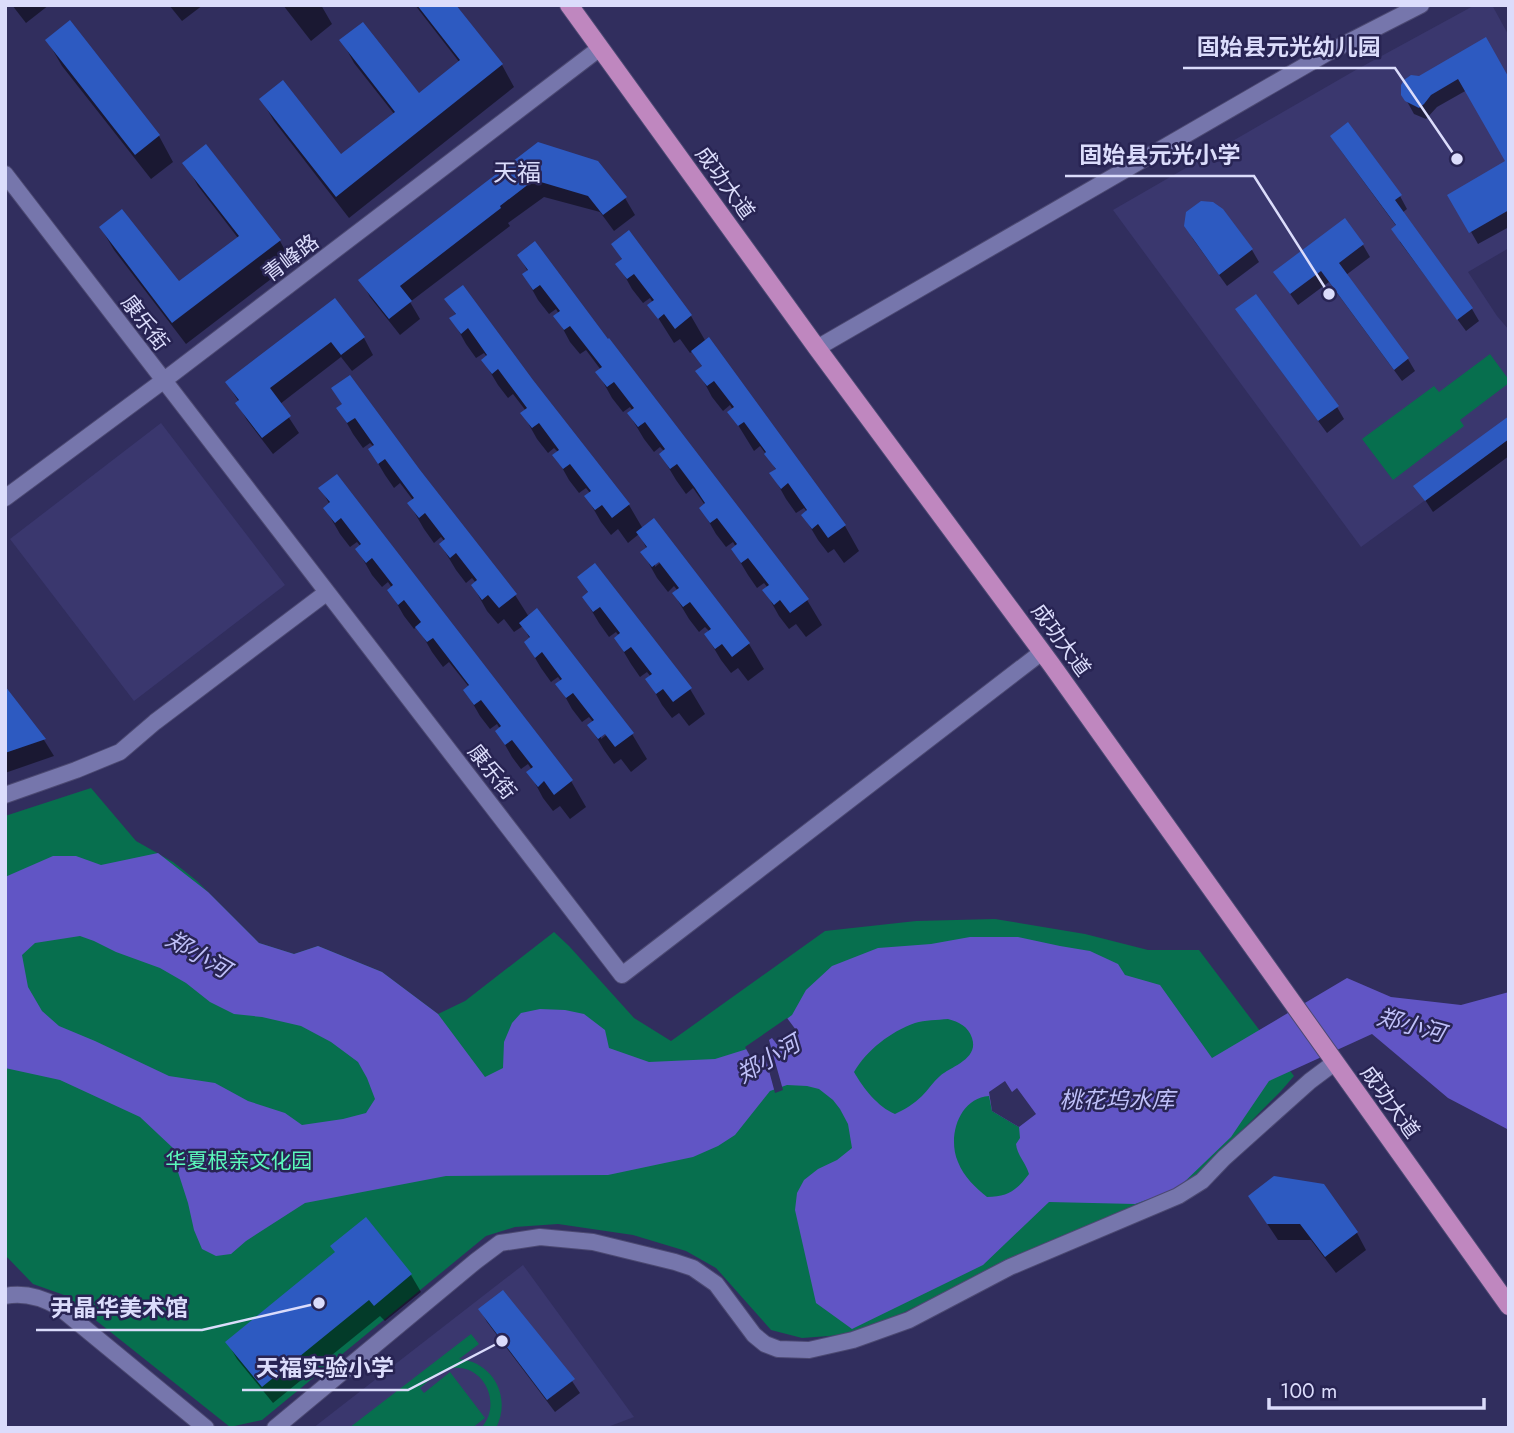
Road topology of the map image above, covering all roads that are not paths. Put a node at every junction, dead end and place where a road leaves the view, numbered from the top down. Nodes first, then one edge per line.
1 (569, 5) edge
2 (1422, 5) edge
3 (600, 48) junction
4 (5, 174) edge
5 (817, 348) junction
6 (163, 381) junction
7 (5, 498) edge
8 (326, 593) junction
9 (1042, 652) junction
10 (5, 795) edge
11 (1333, 1061) junction
12 (5, 1296) edge
13 (1509, 1306) edge
14 (206, 1428) edge
15 (275, 1428) edge

1 - 3 main road, 成功大道
2 - 5 street
3 - 5 main road, 成功大道
3 - 6 street, 青峰路
4 - 6 street, 康乐街
5 - 9 main road, 成功大道
6 - 7 street, 青峰路
6 - 8 street, 康乐街
8 - 9 street, 康乐街
8 - 10 street
9 - 11 main road, 成功大道
11 - 13 main road, 成功大道
11 - 15 street
12 - 14 street

